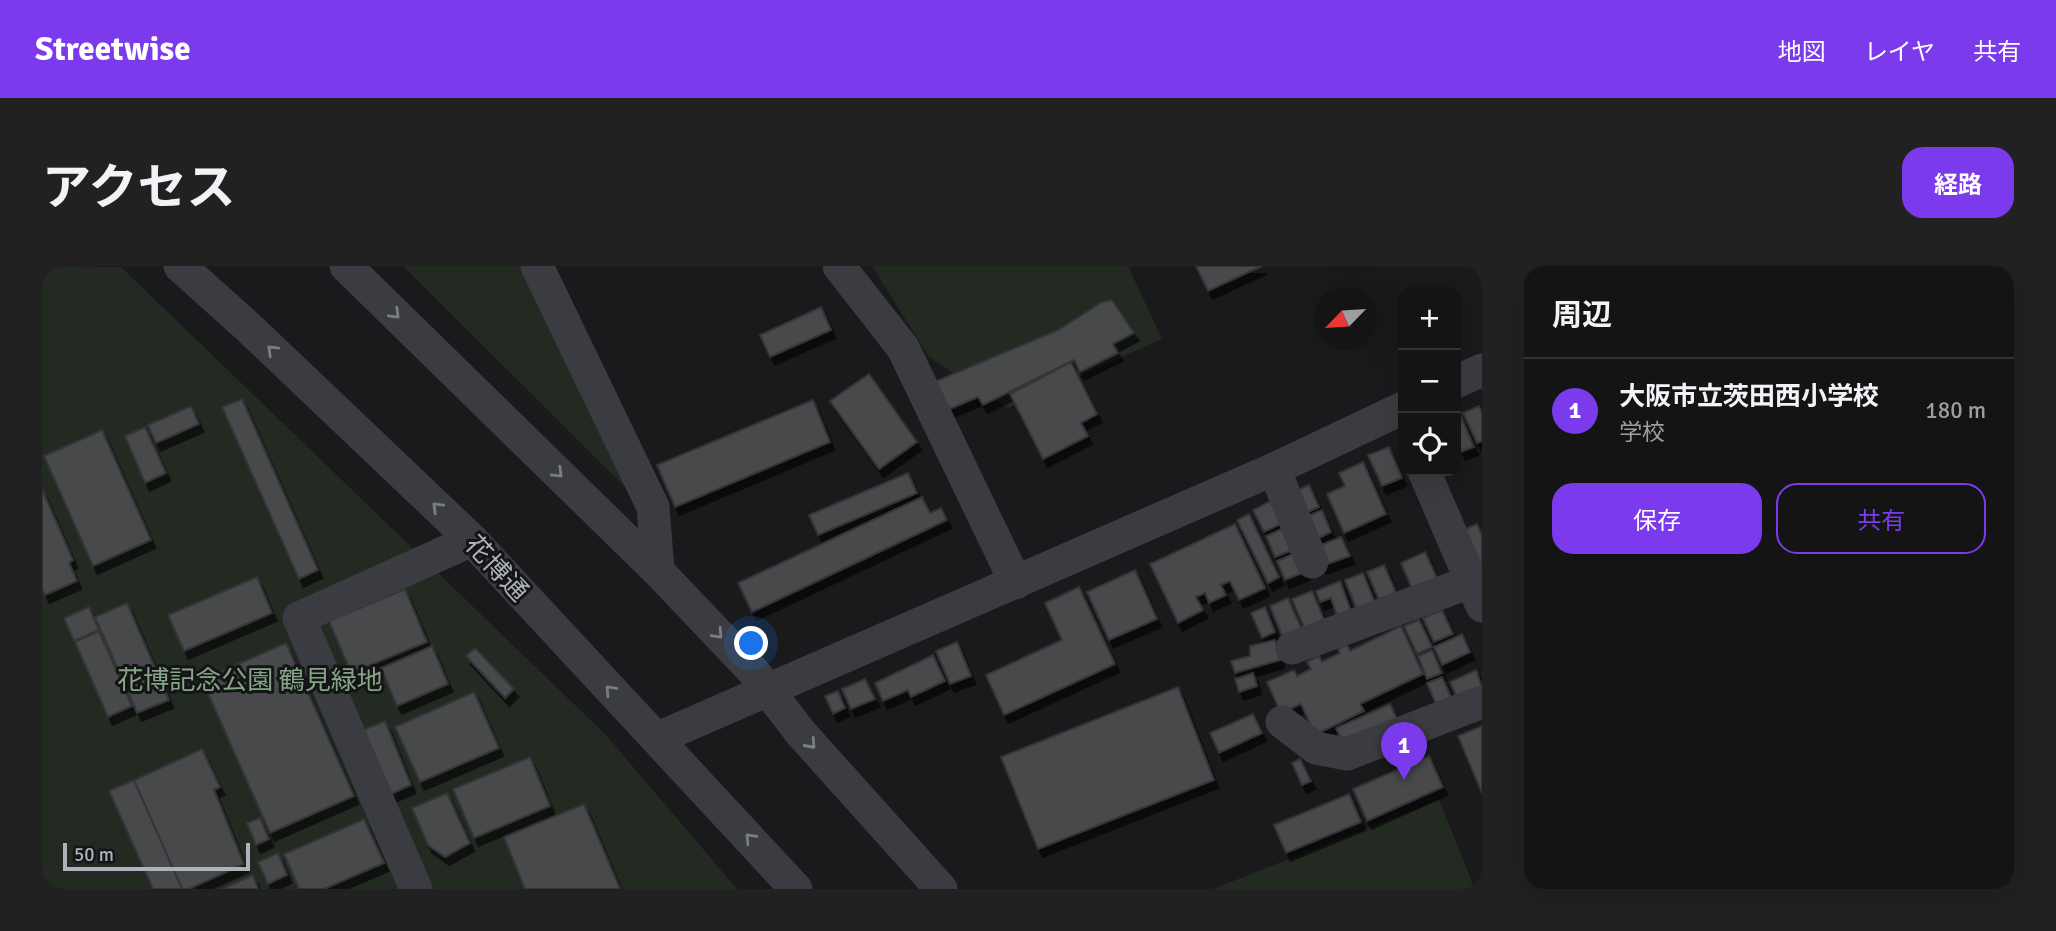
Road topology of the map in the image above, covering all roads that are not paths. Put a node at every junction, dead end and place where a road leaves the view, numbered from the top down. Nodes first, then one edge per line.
1 (180, 266) edge
2 (346, 266) edge
3 (537, 266) edge
4 (839, 266) edge
5 (1482, 370) edge
6 (1461, 380) edge
7 (1398, 415) edge
8 (1274, 469) junction
9 (1426, 476) edge
10 (472, 540) junction
11 (1312, 562) dead end
12 (658, 571) junction
13 (1016, 583) junction
14 (1478, 596) edge
15 (1292, 649) dead end
16 (769, 690) junction
17 (1482, 702) edge
18 (1282, 722) dead end
19 (658, 738) junction
20 (416, 889) edge
21 (796, 889) edge
22 (941, 889) edge

10 -> 1 street, 花博通
2 -> 12 street
3 - 12 street
4 - 13 street
5 - 6 street
7 - 8 street
8 - 11 street
8 - 13 street
9 - 14 street
19 -> 10 street, 花博通
10 - 20 street
12 -> 16 street
13 - 16 street
14 - 15 street
16 - 19 street
16 -> 22 street
17 - 18 street
21 -> 19 street, 花博通

